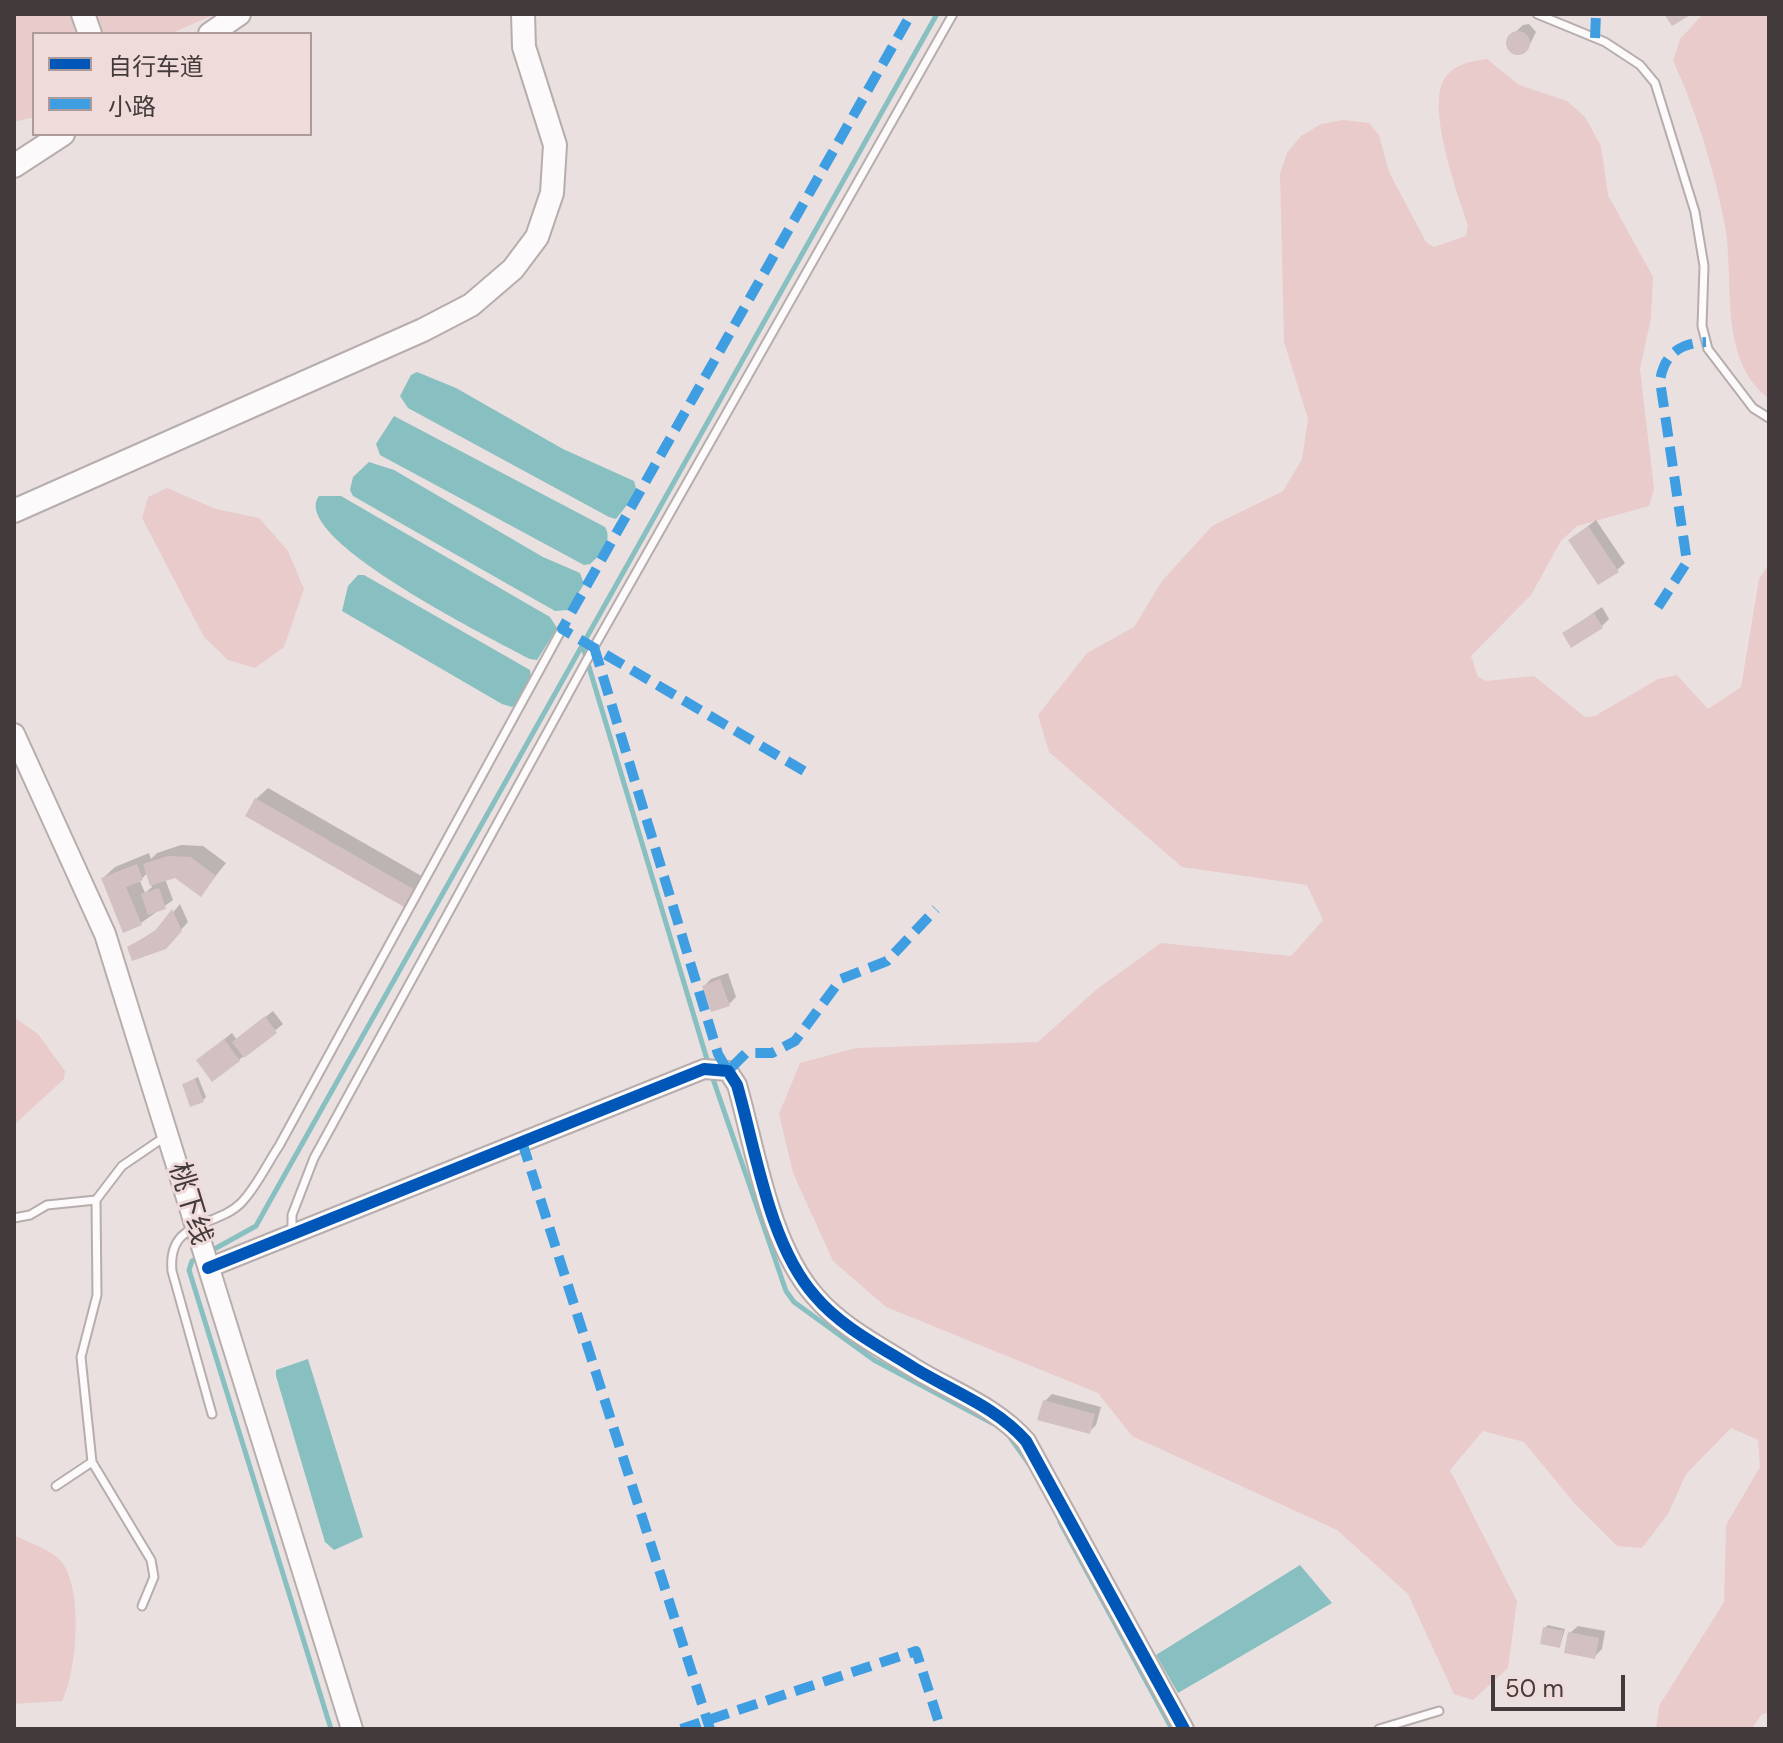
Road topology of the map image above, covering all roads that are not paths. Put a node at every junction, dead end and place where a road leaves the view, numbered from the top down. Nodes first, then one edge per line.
1 (239, 14) edge
2 (523, 14) edge
3 (953, 14) edge
4 (1537, 14) edge
5 (213, 32) edge
6 (60, 136) edge
7 (14, 166) edge
8 (1769, 418) edge
9 (14, 511) edge
10 (562, 629) dead end
11 (14, 734) edge
12 (167, 1135) junction
13 (96, 1200) junction
14 (14, 1218) edge
15 (195, 1225) junction
16 (292, 1234) junction
17 (208, 1268) junction
18 (212, 1414) dead end
19 (92, 1462) junction
20 (56, 1486) dead end
21 (142, 1606) dead end
22 (1439, 1711) dead end
23 (352, 1729) edge
24 (1184, 1729) edge
25 (1379, 1729) edge

1 - 5 highway
2 - 9 highway
3 - 16 lane
4 - 8 lane
6 - 7 highway
10 - 15 lane
11 - 12 main road, 桃下线
12 - 13 lane
12 - 15 main road, 桃下线
13 - 14 lane
13 - 19 lane
15 - 17 main road, 桃下线
15 - 18 lane
16 - 17 street
16 - 24 street
17 - 23 main road, 桃下线
19 - 20 lane
19 - 21 lane
22 - 25 lane

